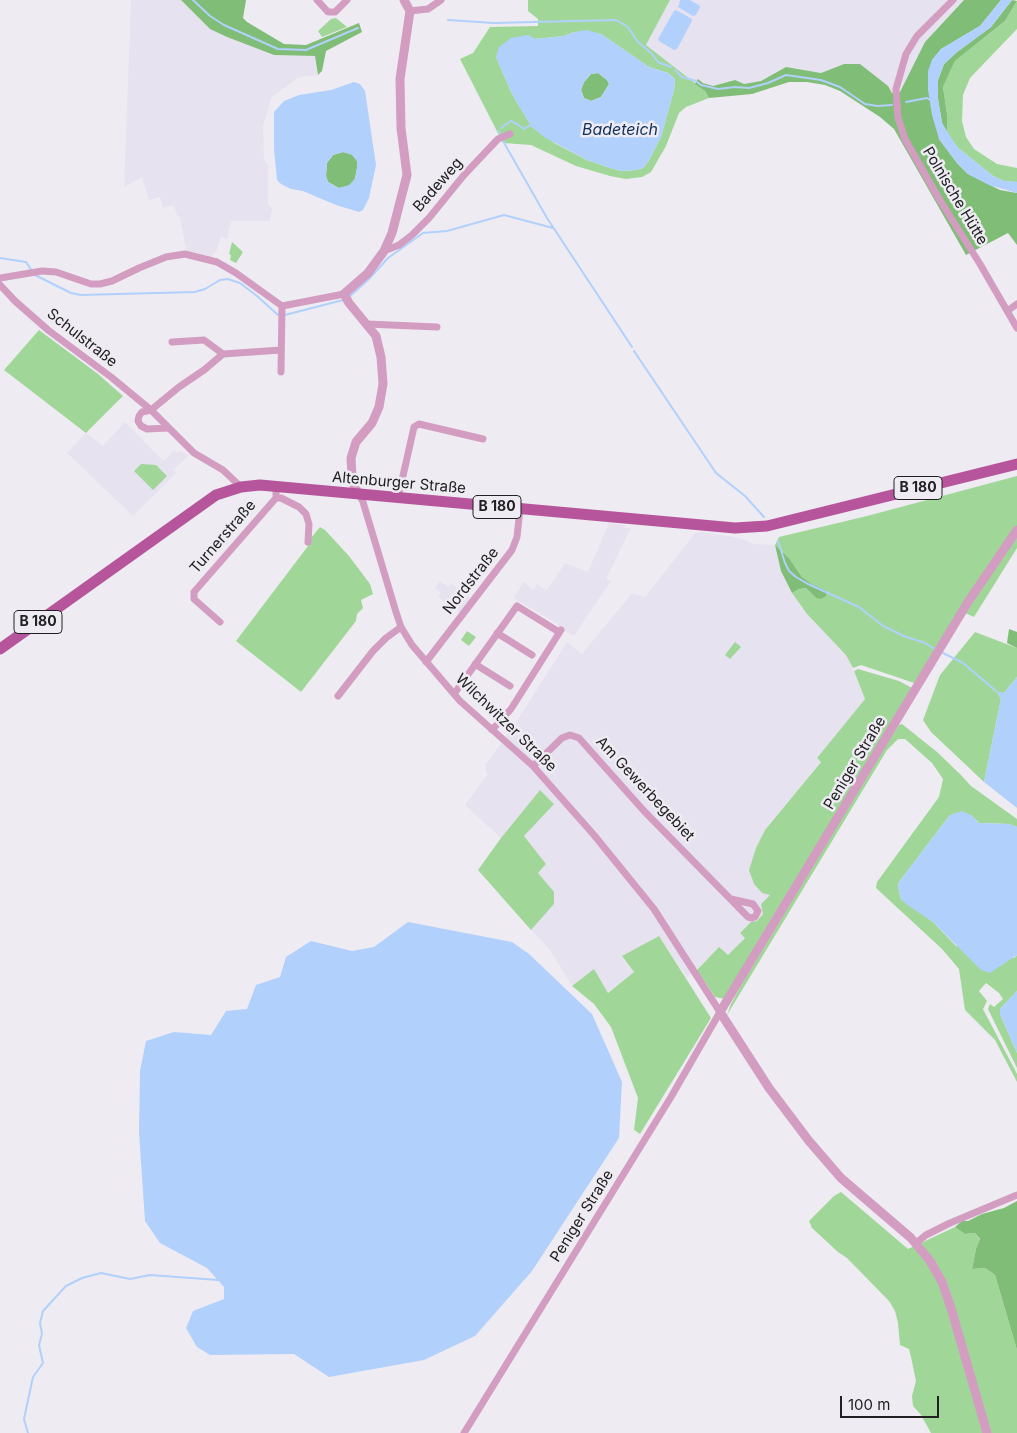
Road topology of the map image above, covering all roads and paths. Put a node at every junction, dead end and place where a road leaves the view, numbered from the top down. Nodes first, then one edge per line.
1 (317, 0) edge
2 (347, 0) edge
3 (404, 0) edge
4 (441, 0) edge
5 (953, 0) edge
6 (410, 11) junction
7 (510, 134) dead end
8 (384, 251) junction
9 (0, 278) edge
10 (0, 285) edge
11 (345, 297) junction
12 (1017, 304) edge
13 (1007, 310) junction
14 (282, 312) junction
15 (367, 324) junction
16 (437, 327) dead end
17 (1017, 328) edge
18 (172, 342) dead end
19 (281, 350) junction
20 (223, 354) junction
21 (281, 372) dead end
22 (151, 410) junction
23 (168, 428) junction
24 (483, 439) dead end
25 (1017, 464) edge
26 (241, 487) junction
27 (276, 492) junction
28 (359, 494) junction
29 (398, 498) junction
30 (520, 509) junction
31 (1017, 530) edge
32 (308, 542) dead end
33 (220, 622) dead end
34 (401, 627) junction
35 (497, 633) junction
36 (0, 649) edge
37 (532, 655) dead end
38 (426, 662) junction
39 (475, 664) junction
40 (510, 686) dead end
41 (454, 694) junction
42 (338, 696) dead end
43 (492, 730) junction
44 (533, 766) junction
45 (731, 899) dead end
46 (720, 1012) junction
47 (1017, 1194) edge
48 (916, 1243) junction
49 (464, 1433) edge
50 (987, 1433) edge

1 - 2 street
3 - 6 street
4 - 6 street
5 - 13 street, Polnische Hütte
6 - 8 street
7 - 8 street, Badeweg
8 - 11 street
9 - 14 street
10 - 22 street, Schulstraße
11 - 14 street
11 - 15 street
12 - 13 street
13 - 17 street, Polnische Hütte
14 - 19 street
15 - 16 street
15 - 28 street
18 - 20 street
19 - 20 street
19 - 21 street
20 - 22 street
22 - 23 street, Schulstraße
22 - 23 street
23 - 26 street, Schulstraße
24 - 29 street
25 - 30 main road, Altenburger Straße / B 180
26 - 27 main road, Altenburger Straße / B 180
26 - 36 main road, Altenburger Straße / B 180
27 - 28 main road, Altenburger Straße / B 180
27 - 32 street, Turnerstraße
27 - 33 street, Turnerstraße
28 - 29 main road, Altenburger Straße / B 180
28 - 34 street, Wilchwitzer Straße
29 - 30 main road, Altenburger Straße / B 180
30 - 38 street, Nordstraße
31 - 46 street, Peniger Straße
34 - 38 street, Wilchwitzer Straße
34 - 42 street
35 - 37 street
35 - 39 street
35 - 43 street
38 - 41 street, Wilchwitzer Straße
39 - 40 street
39 - 41 street
41 - 43 street, Wilchwitzer Straße
43 - 44 street, Wilchwitzer Straße
44 - 45 street, Am Gewerbegebiet
44 - 46 street, Wilchwitzer Straße
46 - 48 street
46 - 49 street, Peniger Straße
47 - 48 street
48 - 50 street

